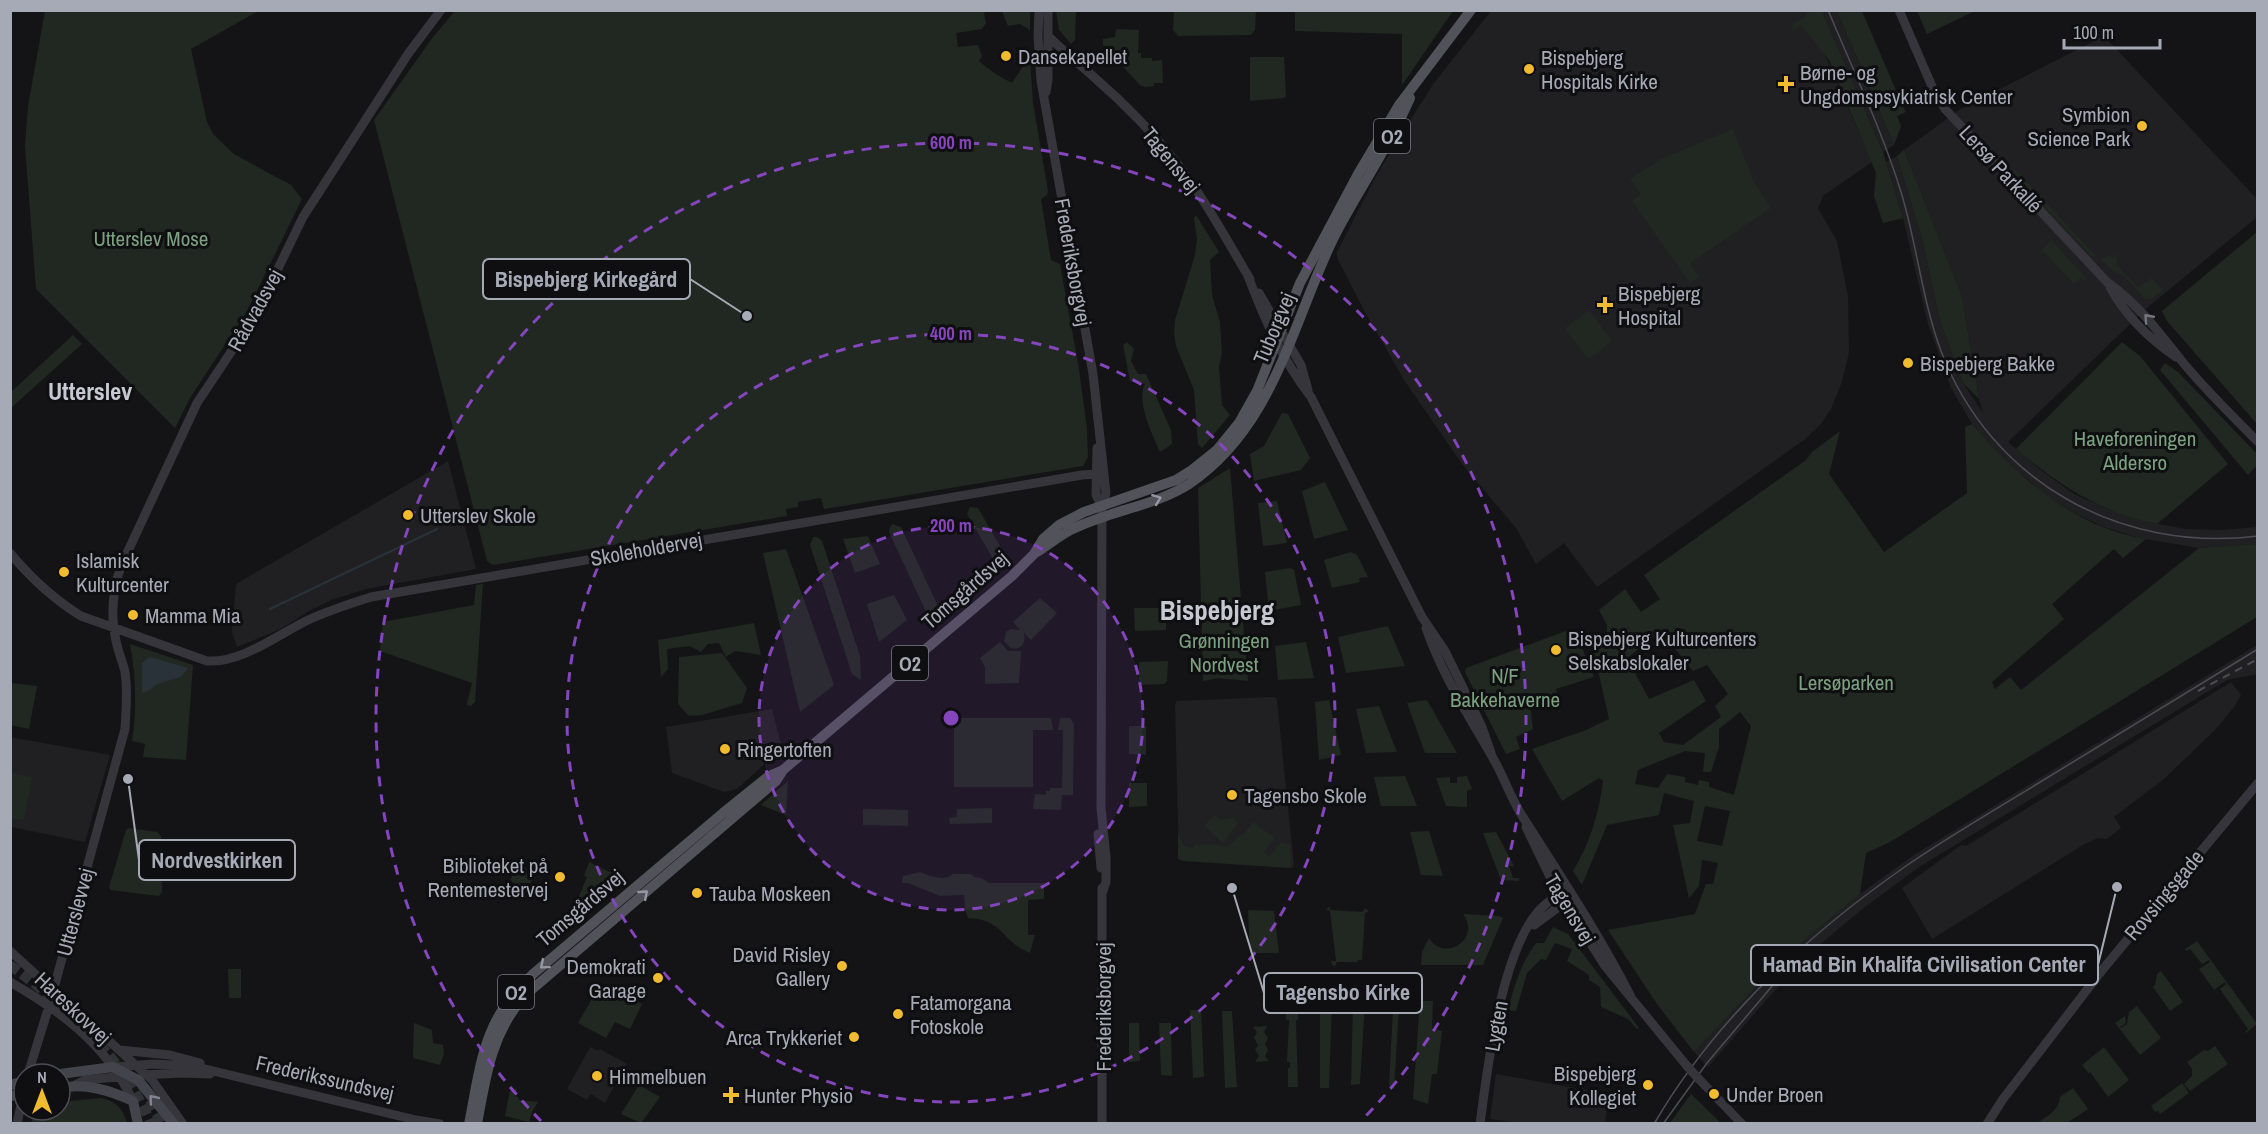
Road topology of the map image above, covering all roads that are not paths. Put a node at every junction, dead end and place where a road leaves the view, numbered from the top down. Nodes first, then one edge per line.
1 (441, 10) edge
2 (1471, 10) edge
3 (1899, 10) edge
4 (1042, 11) edge
5 (1048, 36) junction
6 (1048, 52) junction
7 (1073, 61) junction
8 (1415, 87) junction
9 (1045, 97) junction
10 (1283, 338) junction
11 (1284, 357) junction
12 (1311, 398) junction
13 (1098, 428) junction
14 (2258, 442) edge
15 (1096, 474) junction
16 (1102, 512) junction
17 (10, 554) edge
18 (114, 629) junction
19 (121, 749) joint
20 (783, 770) junction
21 (2258, 783) edge
22 (1521, 813) junction
23 (1571, 894) junction
24 (1562, 900) junction
25 (10, 951) edge
26 (10, 982) edge
27 (53, 989) junction
28 (1631, 997) junction
29 (49, 1006) junction
30 (118, 1050) junction
31 (32, 1062) edge
32 (113, 1066) junction
33 (72, 1072) edge
34 (129, 1072) junction
35 (224, 1074) junction
36 (146, 1075) junction
37 (73, 1086) joint
38 (133, 1101) junction
39 (420, 1122) edge
40 (138, 1124) edge
41 (174, 1124) edge
42 (183, 1124) edge
43 (440, 1124) edge
44 (469, 1124) edge
45 (477, 1124) edge
46 (1102, 1124) edge
47 (1480, 1124) edge
48 (1742, 1124) edge
49 (1987, 1124) edge

1 - 18 street, Rådvadsvej
2 - 8 main road, Tuborgvej / O2
3 - 14 street, Lersø Parkallé
4 - 5 street, Frederiksborgvej
4 - 6 street
4 - 9 street, Frederiksborgvej
5 - 6 street, Frederiksborgvej
5 - 7 street, Tagensvej
6 - 7 street, Tagensvej
6 - 9 street, Frederiksborgvej
7 - 10 street, Tagensvej
8 - 10 main road, Tuborgvej / O2
8 - 10 main road, Tuborgvej / O2
9 - 13 street, Frederiksborgvej
10 - 11 main road, Tuborgvej
10 - 12 street, Tagensvej
10 - 16 main road, Tuborgvej / O2
11 - 12 street, Tagensvej
16 -> 11 main road, Tuborgvej / O2
12 - 22 street, Tagensvej
13 - 15 street, Frederiksborgvej
13 - 16 street, Frederiksborgvej
15 - 16 street, Frederiksborgvej
15 - 18 street, Skoleholdervej
16 - 20 main road, Tomsgårdsvej / O2
16 - 46 street, Frederiksborgvej
17 - 18 street
18 - 19 street, Rådvadsvej
19 - 27 street, Utterslevvej
20 -> 44 main road, Tomsgårdsvej / O2
45 -> 20 main road, Tomsgårdsvej / O2
21 - 49 street, Rovsingsgade
22 - 23 street, Tagensvej
22 - 24 street, Tagensvej
23 - 24 street, Lygten
23 - 28 street, Tagensvej
24 - 28 street, Tagensvej
24 - 47 street, Lygten
25 - 27 street, Hareskovvej
26 - 29 street, Hareskovvej
27 - 29 street, Utterslevvej
27 - 30 street, Hareskovvej
28 - 48 street, Tagensvej, bridge
29 - 31 street, Utterslevvej
29 - 32 street, Hareskovvej
30 - 34 street, Hareskovvej
30 - 35 street
32 - 33 main road
32 - 34 main road
34 - 35 street, Frederikssundsvej
34 - 36 street, Frederikssundsvej
34 - 37 street, Frederikssundsvej
34 - 38 street
41 -> 34 main road
35 - 36 street, Frederikssundsvej
35 - 39 street, Frederikssundsvej
36 - 42 street
37 - 38 main road, Frederikssundsvej
38 - 40 main road
39 - 43 street, Frederikssundsvej

